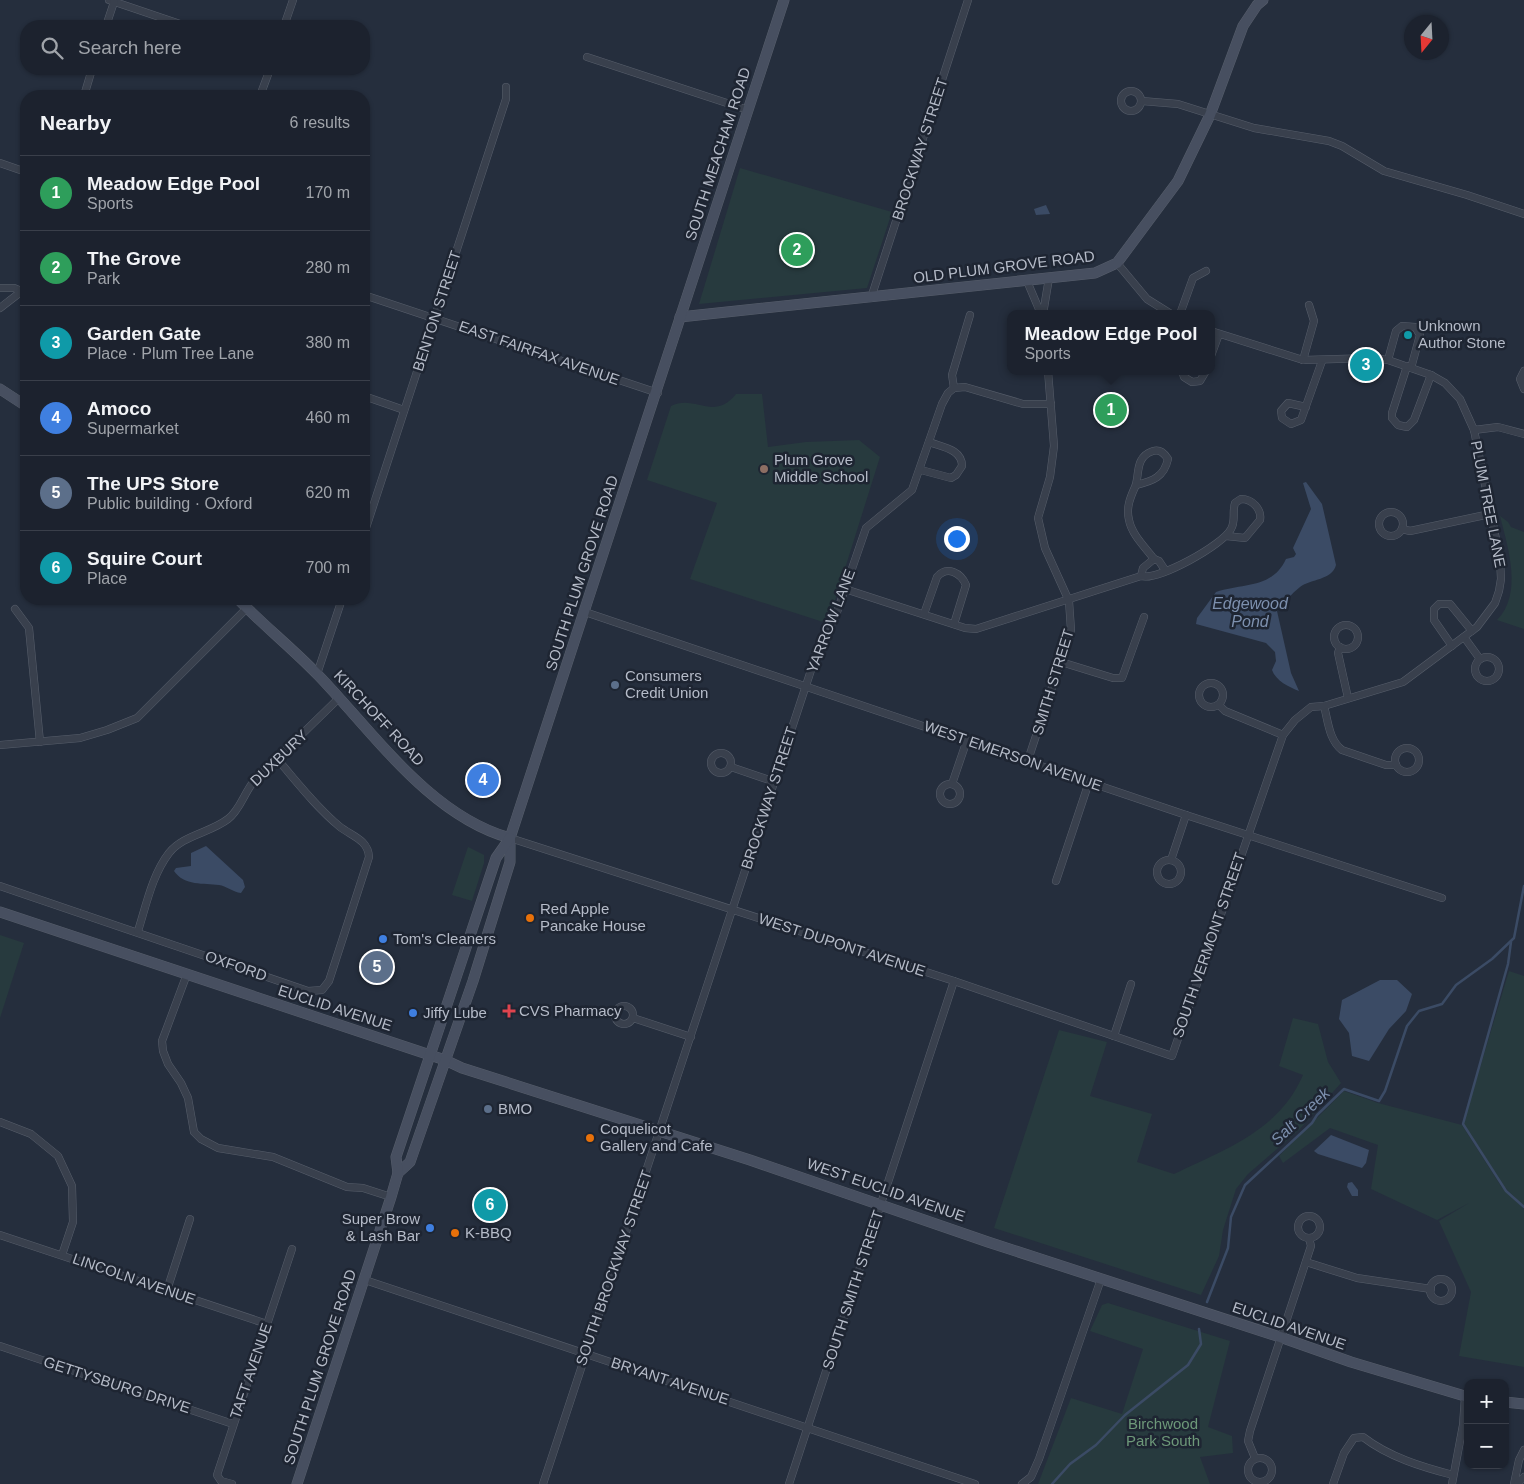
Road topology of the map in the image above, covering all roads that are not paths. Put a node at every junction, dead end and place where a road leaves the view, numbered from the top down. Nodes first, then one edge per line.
1 (293, 0) edge
2 (784, 0) edge
3 (968, 0) edge
4 (1263, 0) edge
5 (112, 1) edge
6 (107, 20) edge
7 (168, 20) edge
8 (286, 20) edge
9 (587, 56) dead end
10 (90, 75) edge
11 (268, 75) edge
12 (506, 87) dead end
13 (86, 90) edge
14 (262, 90) edge
15 (1142, 101) dead end
16 (748, 110) junction
17 (1210, 115) junction
18 (0, 163) edge
19 (20, 170) edge
20 (1524, 214) edge
21 (1117, 263) junction
22 (1206, 270) dead end
23 (1049, 278) junction
24 (1027, 281) junction
25 (0, 288) edge
26 (20, 290) edge
27 (20, 295) edge
28 (370, 297) edge
29 (871, 298) junction
30 (1309, 305) dead end
31 (0, 308) edge
32 (1040, 310) edge
33 (1043, 310) edge
34 (1165, 310) edge
35 (1182, 310) edge
36 (970, 315) dead end
37 (680, 317) junction
38 (435, 318) junction
39 (1215, 332) edge
40 (1219, 334) junction
41 (1215, 345) edge
42 (1303, 360) junction
43 (1388, 360) junction
44 (1322, 361) junction
45 (1409, 367) junction
46 (1524, 371) edge
47 (1048, 375) edge
48 (1183, 375) edge
49 (1204, 375) edge
50 (1431, 375) junction
51 (954, 388) junction
52 (0, 389) edge
53 (1524, 389) edge
54 (658, 393) junction
55 (370, 398) edge
56 (20, 402) edge
57 (1051, 404) junction
58 (1306, 407) dead end
59 (404, 410) junction
60 (1474, 430) junction
61 (1524, 433) edge
62 (929, 442) junction
63 (920, 470) junction
64 (1136, 486) junction
65 (1490, 514) junction
66 (370, 515) edge
67 (1402, 530) dead end
68 (1226, 536) junction
69 (1154, 559) junction
70 (1165, 570) junction
71 (1141, 576) junction
72 (845, 589) junction
73 (1069, 601) junction
74 (244, 605) edge
75 (340, 605) edge
76 (247, 608) junction
77 (15, 610) dead end
78 (585, 612) junction
79 (924, 614) junction
80 (1144, 617) dead end
81 (954, 624) junction
82 (1472, 631) junction
83 (1464, 637) junction
84 (1452, 646) junction
85 (1340, 647) dead end
86 (1480, 659) dead end
87 (1061, 662) junction
88 (317, 674) junction
89 (806, 687) junction
90 (339, 698) junction
91 (1348, 698) junction
92 (1219, 705) dead end
93 (1324, 706) junction
94 (1283, 735) junction
95 (967, 740) junction
96 (40, 742) junction
97 (0, 745) edge
98 (278, 760) junction
99 (1028, 760) junction
100 (1396, 765) dead end
101 (731, 767) dead end
102 (774, 782) junction
103 (1089, 782) junction
104 (952, 784) dead end
105 (1186, 814) junction
106 (1247, 834) junction
107 (510, 838) junction
108 (1171, 860) dead end
109 (1056, 881) dead end
110 (0, 886) edge
111 (1442, 898) dead end
112 (733, 910) junction
113 (0, 912) edge
114 (138, 931) junction
115 (187, 974) junction
116 (954, 981) junction
117 (1131, 984) dead end
118 (633, 1018) dead end
119 (691, 1036) junction
120 (1114, 1036) junction
121 (429, 1055) junction
122 (1172, 1056) joint
123 (445, 1060) junction
124 (0, 1122) edge
125 (660, 1132) junction
126 (398, 1173) junction
127 (391, 1197) junction
128 (881, 1204) junction
129 (190, 1219) dead end
130 (0, 1235) edge
131 (1309, 1238) dead end
132 (292, 1249) dead end
133 (62, 1255) junction
134 (1306, 1262) junction
135 (365, 1280) junction
136 (1101, 1280) junction
137 (1431, 1289) dead end
138 (167, 1290) junction
139 (267, 1324) junction
140 (1280, 1336) junction
141 (0, 1346) edge
142 (586, 1353) junction
143 (1464, 1396) edge
144 (1509, 1402) edge
145 (1524, 1404) edge
146 (1464, 1418) edge
147 (233, 1424) junction
148 (808, 1426) junction
149 (1524, 1450) edge
150 (1255, 1458) dead end
151 (1453, 1475) junction
152 (1524, 1477) edge
153 (232, 1484) edge
154 (297, 1484) edge
155 (543, 1484) edge
156 (789, 1484) edge
157 (976, 1484) edge
158 (1022, 1484) edge
159 (1333, 1484) edge
160 (1452, 1484) edge
161 (1516, 1484) edge

1 - 8 street
2 - 16 main road, SOUTH MEACHAM ROAD
3 - 29 street, BROCKWAY STREET
4 - 17 main road, OLD PLUM GROVE ROAD
5 - 6 street
5 - 7 street
9 - 16 street
10 - 13 street
11 - 14 street
12 - 38 street, BENTON STREET
15 - 17 street
16 - 37 main road, SOUTH MEACHAM ROAD
17 - 20 street
17 - 21 main road, OLD PLUM GROVE ROAD
18 - 19 street
21 - 23 main road, OLD PLUM GROVE ROAD
21 - 34 street
22 - 35 street
23 - 24 main road, OLD PLUM GROVE ROAD
23 - 33 street
24 - 29 main road, OLD PLUM GROVE ROAD
24 - 32 street
25 - 26 street
27 - 31 street
28 - 38 street, EAST FAIRFAX AVENUE
29 - 37 main road, OLD PLUM GROVE ROAD
30 - 42 street
36 - 51 street
37 - 54 main road, SOUTH PLUM GROVE ROAD
38 - 54 street, EAST FAIRFAX AVENUE
38 - 59 street, BENTON STREET
39 - 40 street, PLUM TREE LANE
40 - 41 street
40 - 42 street, PLUM TREE LANE
42 - 44 street, PLUM TREE LANE
43 - 44 street, PLUM TREE LANE
43 - 45 street, PLUM TREE LANE
43 - 45 street
44 - 58 street
45 - 50 street, PLUM TREE LANE
45 - 50 street
46 - 53 street
47 - 57 street, SMITH STREET
48 - 49 street
50 - 60 street, PLUM TREE LANE
51 - 57 street
51 - 62 street, YARROW LANE
52 - 56 main road
54 - 78 main road, SOUTH PLUM GROVE ROAD
55 - 59 street
57 - 73 street, SMITH STREET
59 - 66 street, BENTON STREET
60 - 61 street
60 - 65 street, PLUM TREE LANE
62 - 63 street, YARROW LANE
62 - 63 street
63 - 72 street, YARROW LANE
64 - 64 street
64 - 69 street
65 - 67 street
65 - 82 street, PLUM TREE LANE
68 - 68 street
68 - 70 street
69 - 70 street
69 - 71 street
70 - 71 street
71 - 73 street
72 - 79 street
72 - 89 street, YARROW LANE
73 - 81 street
73 - 87 street, SMITH STREET
74 - 76 main road, KIRCHOFF ROAD
75 - 88 street
76 - 88 main road, KIRCHOFF ROAD
76 - 96 street
77 - 96 street
78 - 89 street, WEST EMERSON AVENUE
78 - 107 main road, SOUTH PLUM GROVE ROAD
79 - 81 street
79 - 81 street
80 - 87 street
82 - 83 street, PLUM TREE LANE
82 - 84 street
83 - 84 street, PLUM TREE LANE
83 - 86 street
84 - 91 street, PLUM TREE LANE
85 - 91 street
87 - 99 street, SMITH STREET
88 - 90 main road, KIRCHOFF ROAD
89 - 95 street, WEST EMERSON AVENUE
89 - 102 street, BROCKWAY STREET
90 - 98 street, DUXBURY
90 - 107 main road, KIRCHOFF ROAD
91 - 93 street, PLUM TREE LANE
92 - 94 street
93 - 94 street, PLUM TREE LANE
93 - 100 street
94 - 106 street, PLUM TREE LANE
95 - 99 street, WEST EMERSON AVENUE
95 - 104 street
96 - 97 street
98 - 114 street, DUXBURY
98 - 114 street, OXFORD
99 - 103 street, WEST EMERSON AVENUE
101 - 102 street
102 - 112 street, BROCKWAY STREET
103 - 105 street, WEST EMERSON AVENUE
103 - 109 street
105 - 106 street, WEST EMERSON AVENUE
105 - 108 street
106 - 111 street, WEST EMERSON AVENUE
106 - 122 street, SOUTH VERMONT STREET
107 - 112 street, WEST DUPONT AVENUE
107 - 121 main road, SOUTH PLUM GROVE ROAD
107 - 123 main road, SOUTH PLUM GROVE ROAD
110 - 114 street, OXFORD
112 - 116 street, WEST DUPONT AVENUE
112 - 119 street, SOUTH BROCKWAY STREET
113 - 115 main road, EUCLID AVENUE
115 - 121 main road, EUCLID AVENUE
115 - 127 street
116 - 120 street, WEST DUPONT AVENUE
116 - 128 street, SOUTH SMITH STREET
117 - 120 street
118 - 119 street
119 - 125 street, SOUTH BROCKWAY STREET
120 - 122 street, WEST DUPONT AVENUE
121 - 123 main road, EUCLID AVENUE
121 - 126 main road, SOUTH PLUM GROVE ROAD
123 - 125 main road, EUCLID AVENUE
123 - 126 main road, SOUTH PLUM GROVE ROAD
124 - 133 street
125 - 128 main road, WEST EUCLID AVENUE
125 - 142 street, SOUTH BROCKWAY STREET
126 - 127 main road, SOUTH PLUM GROVE ROAD
127 - 135 main road, SOUTH PLUM GROVE ROAD
128 - 136 main road, WEST EUCLID AVENUE
128 - 148 street, SOUTH SMITH STREET
129 - 138 street
130 - 133 street, LINCOLN AVENUE
131 - 134 street
132 - 139 street, TAFT AVENUE
133 - 138 street, LINCOLN AVENUE
134 - 137 street
134 - 140 street
135 - 142 street, BRYANT AVENUE
135 - 154 main road, SOUTH PLUM GROVE ROAD
136 - 140 main road, EUCLID AVENUE
136 - 158 street
138 - 139 street, LINCOLN AVENUE
139 - 147 street, TAFT AVENUE
140 - 143 main road, EUCLID AVENUE
140 - 150 street
141 - 147 street, GETTYSBURG DRIVE
142 - 148 street, BRYANT AVENUE
142 - 155 street, SOUTH BROCKWAY STREET
144 - 145 main road
146 - 151 street
147 - 153 street, TAFT AVENUE
148 - 156 street, SOUTH SMITH STREET
148 - 157 street, BRYANT AVENUE
149 - 161 street
151 - 159 street
151 - 160 street
152 - 161 street

